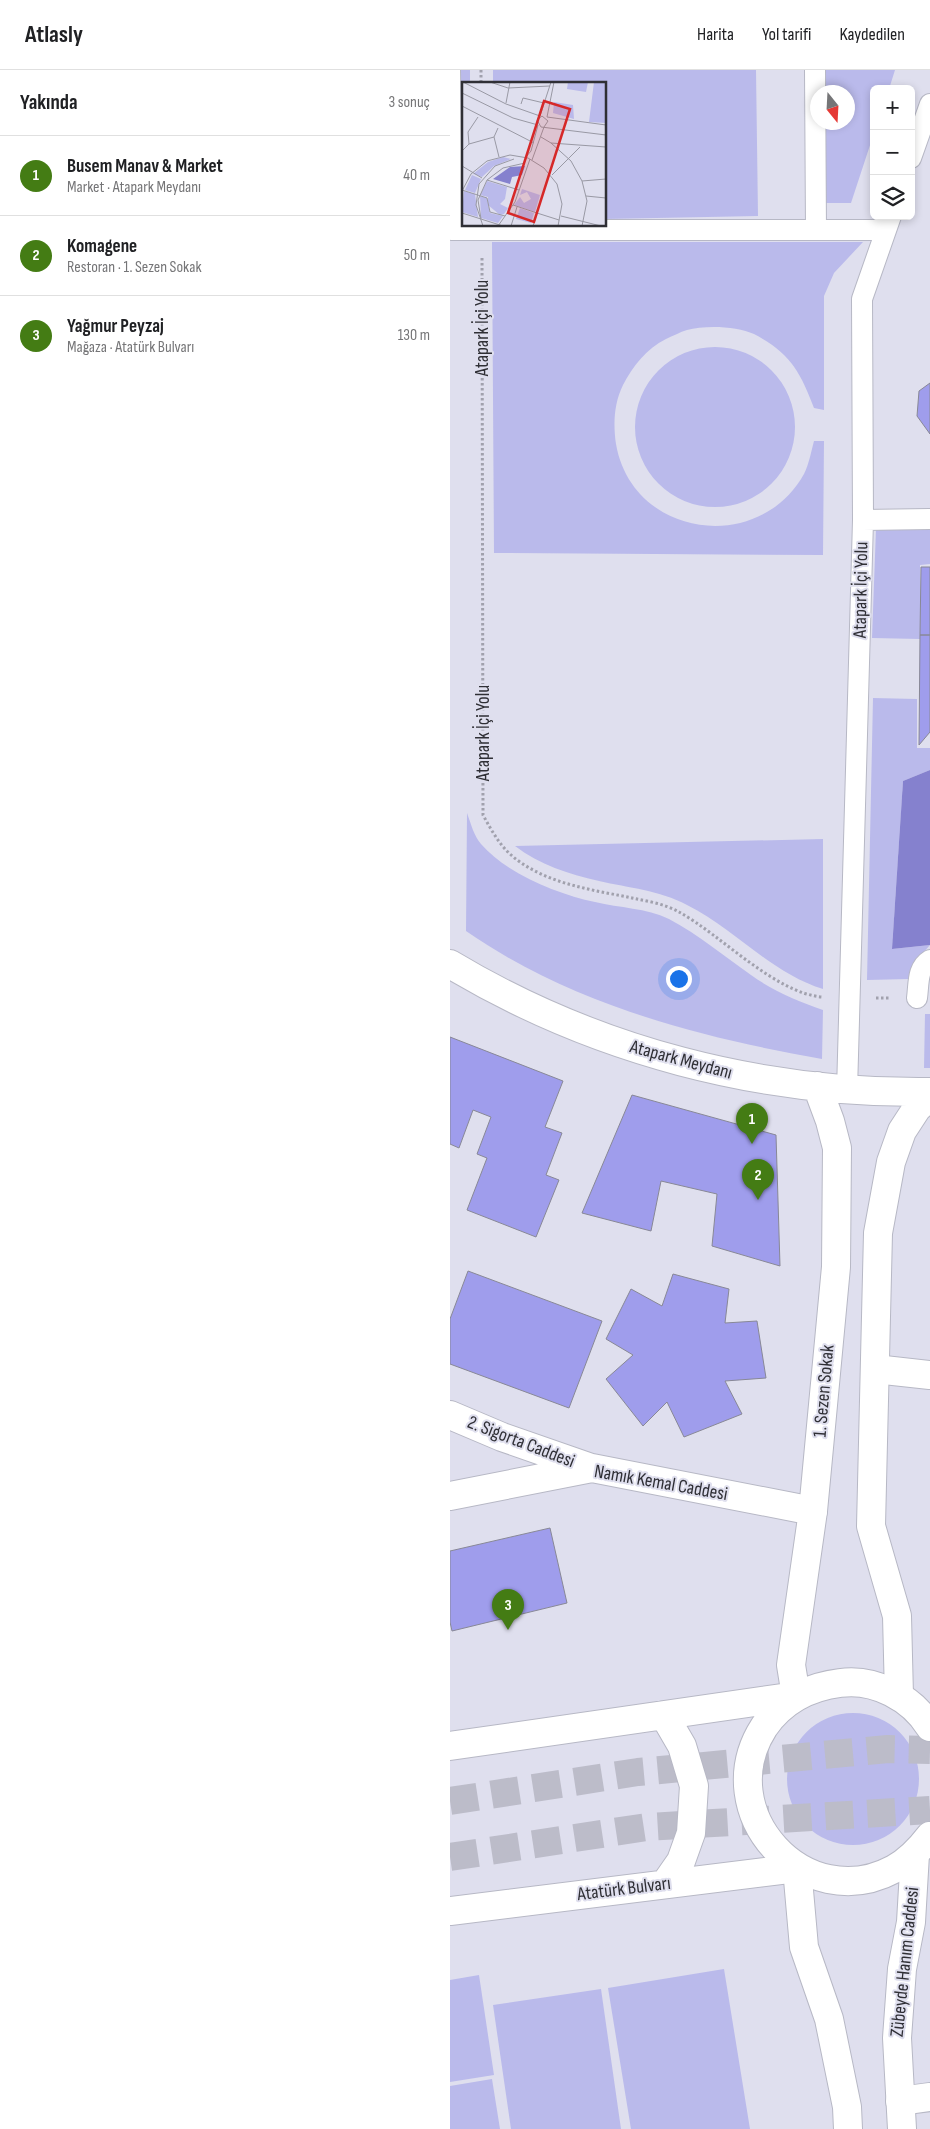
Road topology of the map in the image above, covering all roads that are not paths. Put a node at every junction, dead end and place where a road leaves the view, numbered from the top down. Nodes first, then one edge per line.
1 (450, 70) edge
2 (815, 70) edge
3 (930, 104) edge
4 (915, 147) edge
5 (889, 223) edge
6 (451, 230) edge
7 (816, 230) junction
8 (930, 519) edge
9 (863, 520) junction
10 (930, 960) edge
11 (450, 964) edge
12 (917, 998) road end
13 (817, 1086) junction
14 (847, 1091) junction
15 (930, 1092) edge
16 (930, 1098) edge
17 (875, 1369) junction
18 (930, 1374) edge
19 (450, 1415) edge
20 (592, 1468) junction
21 (450, 1496) edge
22 (813, 1511) junction
23 (930, 1694) edge
24 (796, 1696) junction
25 (900, 1696) junction
26 (664, 1715) junction
27 (930, 1727) edge
28 (450, 1746) edge
29 (925, 1848) edge
30 (797, 1868) junction
31 (665, 1884) junction
32 (450, 1911) edge
33 (930, 2098) edge
34 (900, 2101) junction
35 (848, 2129) edge
36 (902, 2129) edge

1 - 6 street
2 - 7 street
3 - 4 street
5 - 7 street
5 - 9 street, Atapark İçi Yolu
6 - 7 street
8 - 9 street
9 - 14 street, Atapark İçi Yolu
10 - 12 street
11 - 13 main road, Atapark Meydanı
13 - 14 main road, Atapark Meydanı
13 - 22 main road, 1. Sezen Sokak
14 - 15 main road, Atapark Meydanı
16 - 17 main road
17 - 18 main road
17 - 25 main road
19 - 20 main road, 2. Sigorta Caddesi
20 - 21 main road, Namık Kemal Caddesi
20 - 22 main road, Namık Kemal Caddesi
22 - 24 main road, 1. Sezen Sokak
23 - 25 main road, Atatürk Bulvarı
24 - 25 main road, Atatürk Bulvarı
24 - 26 main road, Atatürk Bulvarı
24 - 30 main road, Atatürk Bulvarı
25 - 27 main road, Atatürk Bulvarı
26 - 28 main road, Atatürk Bulvarı
26 - 31 main road
29 - 30 main road, Atatürk Bulvarı
29 - 34 main road, Zübeyde Hanım Caddesi
30 - 31 main road, Atatürk Bulvarı
30 - 35 main road
31 - 32 main road, Atatürk Bulvarı
33 - 34 main road
34 - 36 main road, Zübeyde Hanım Caddesi

